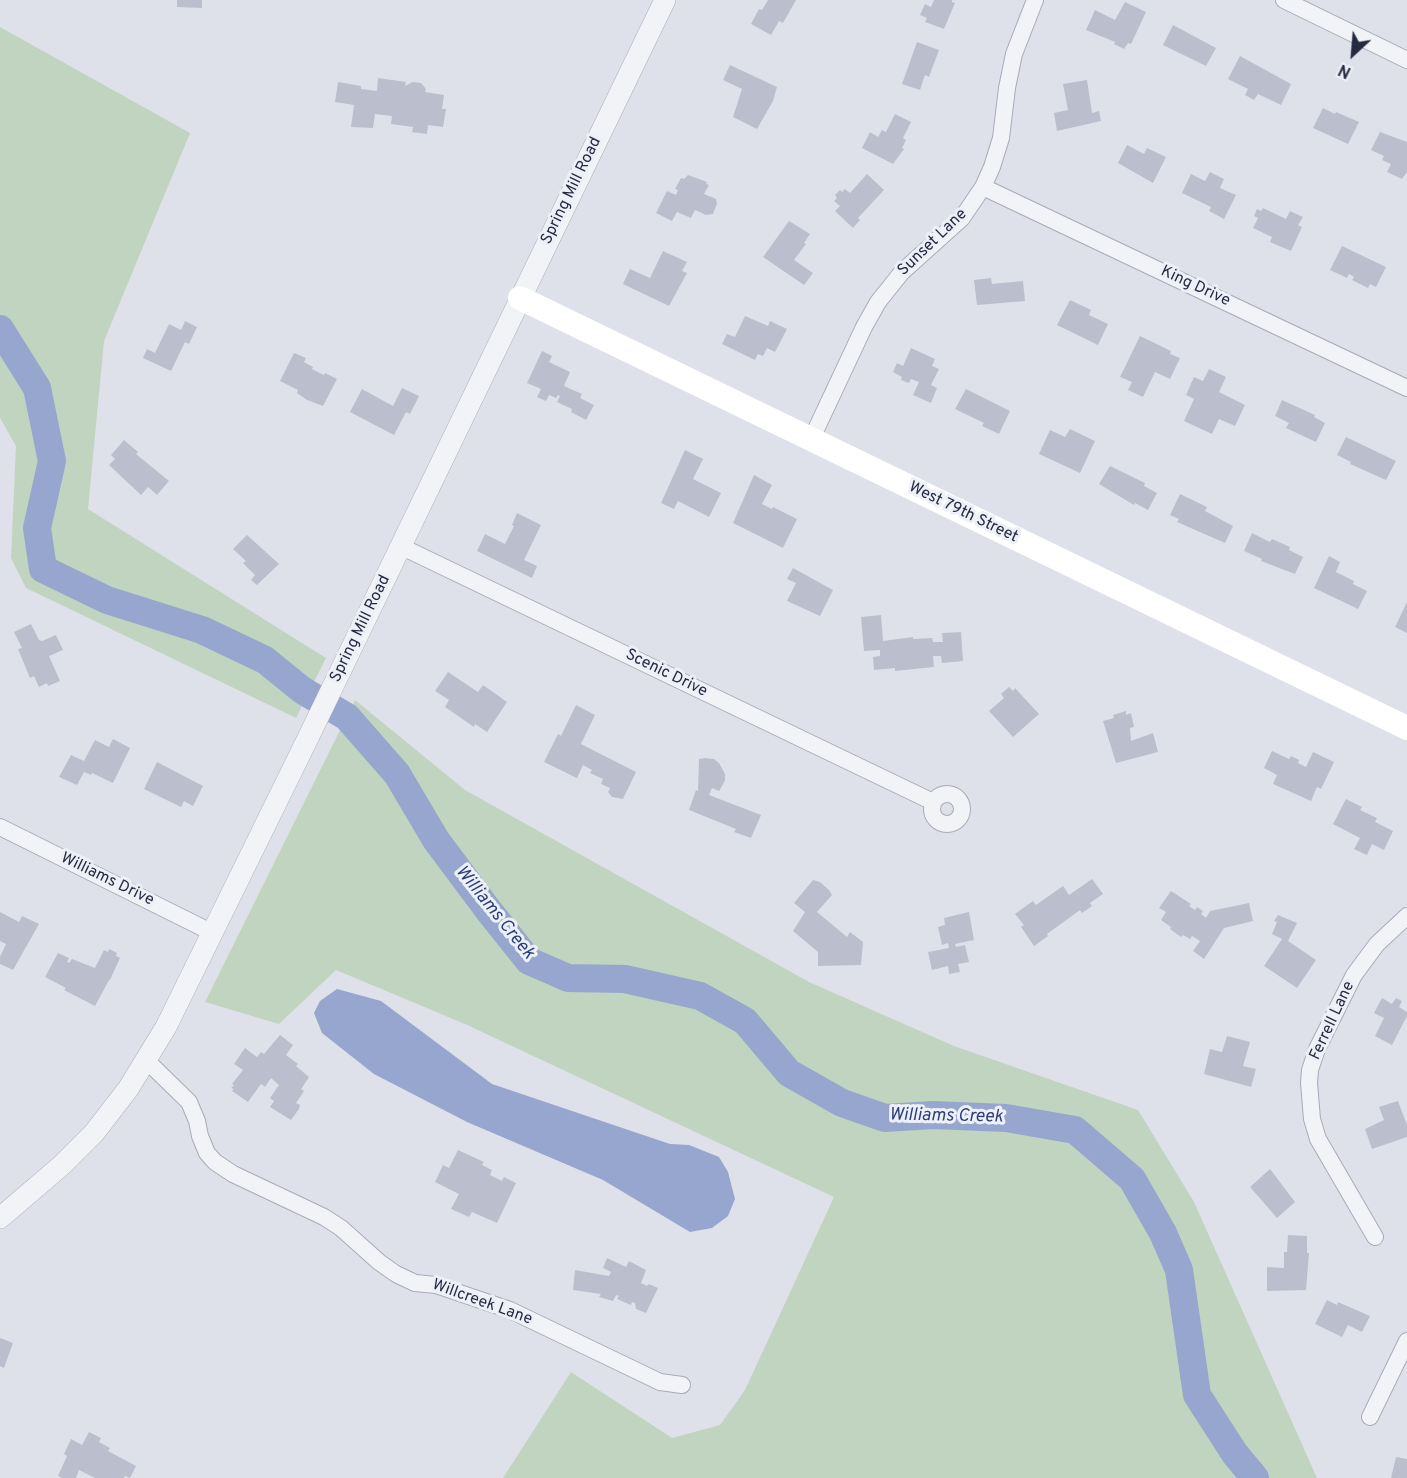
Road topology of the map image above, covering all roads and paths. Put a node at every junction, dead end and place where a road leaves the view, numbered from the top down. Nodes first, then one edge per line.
1 (665, 0) edge
2 (1035, 0) edge
3 (1284, 0) edge
4 (1407, 60) edge
5 (983, 186) junction
6 (520, 298) junction
7 (1407, 388) edge
8 (811, 440) junction
9 (400, 546) junction
10 (1407, 728) edge
11 (933, 802) dead end
12 (1, 823) edge
13 (1407, 916) edge
14 (213, 933) junction
15 (147, 1060) junction
16 (0, 1218) edge
17 (1375, 1237) dead end
18 (1407, 1341) edge
19 (682, 1385) dead end
20 (1370, 1417) dead end

1 - 6 street, Spring Mill Road
2 - 5 street, Sunset Lane
3 - 4 street
5 - 7 street, King Drive
5 - 8 street, Sunset Lane
6 - 8 main road, West 79th Street
6 - 9 street, Spring Mill Road
8 - 10 main road, West 79th Street
9 - 11 street, Scenic Drive
9 - 14 street, Spring Mill Road
12 - 14 street, Williams Drive
13 - 17 street, Ferrell Lane
14 - 15 street, Spring Mill Road
15 - 16 street, Spring Mill Road
15 - 19 street, Willcreek Lane
18 - 20 street

